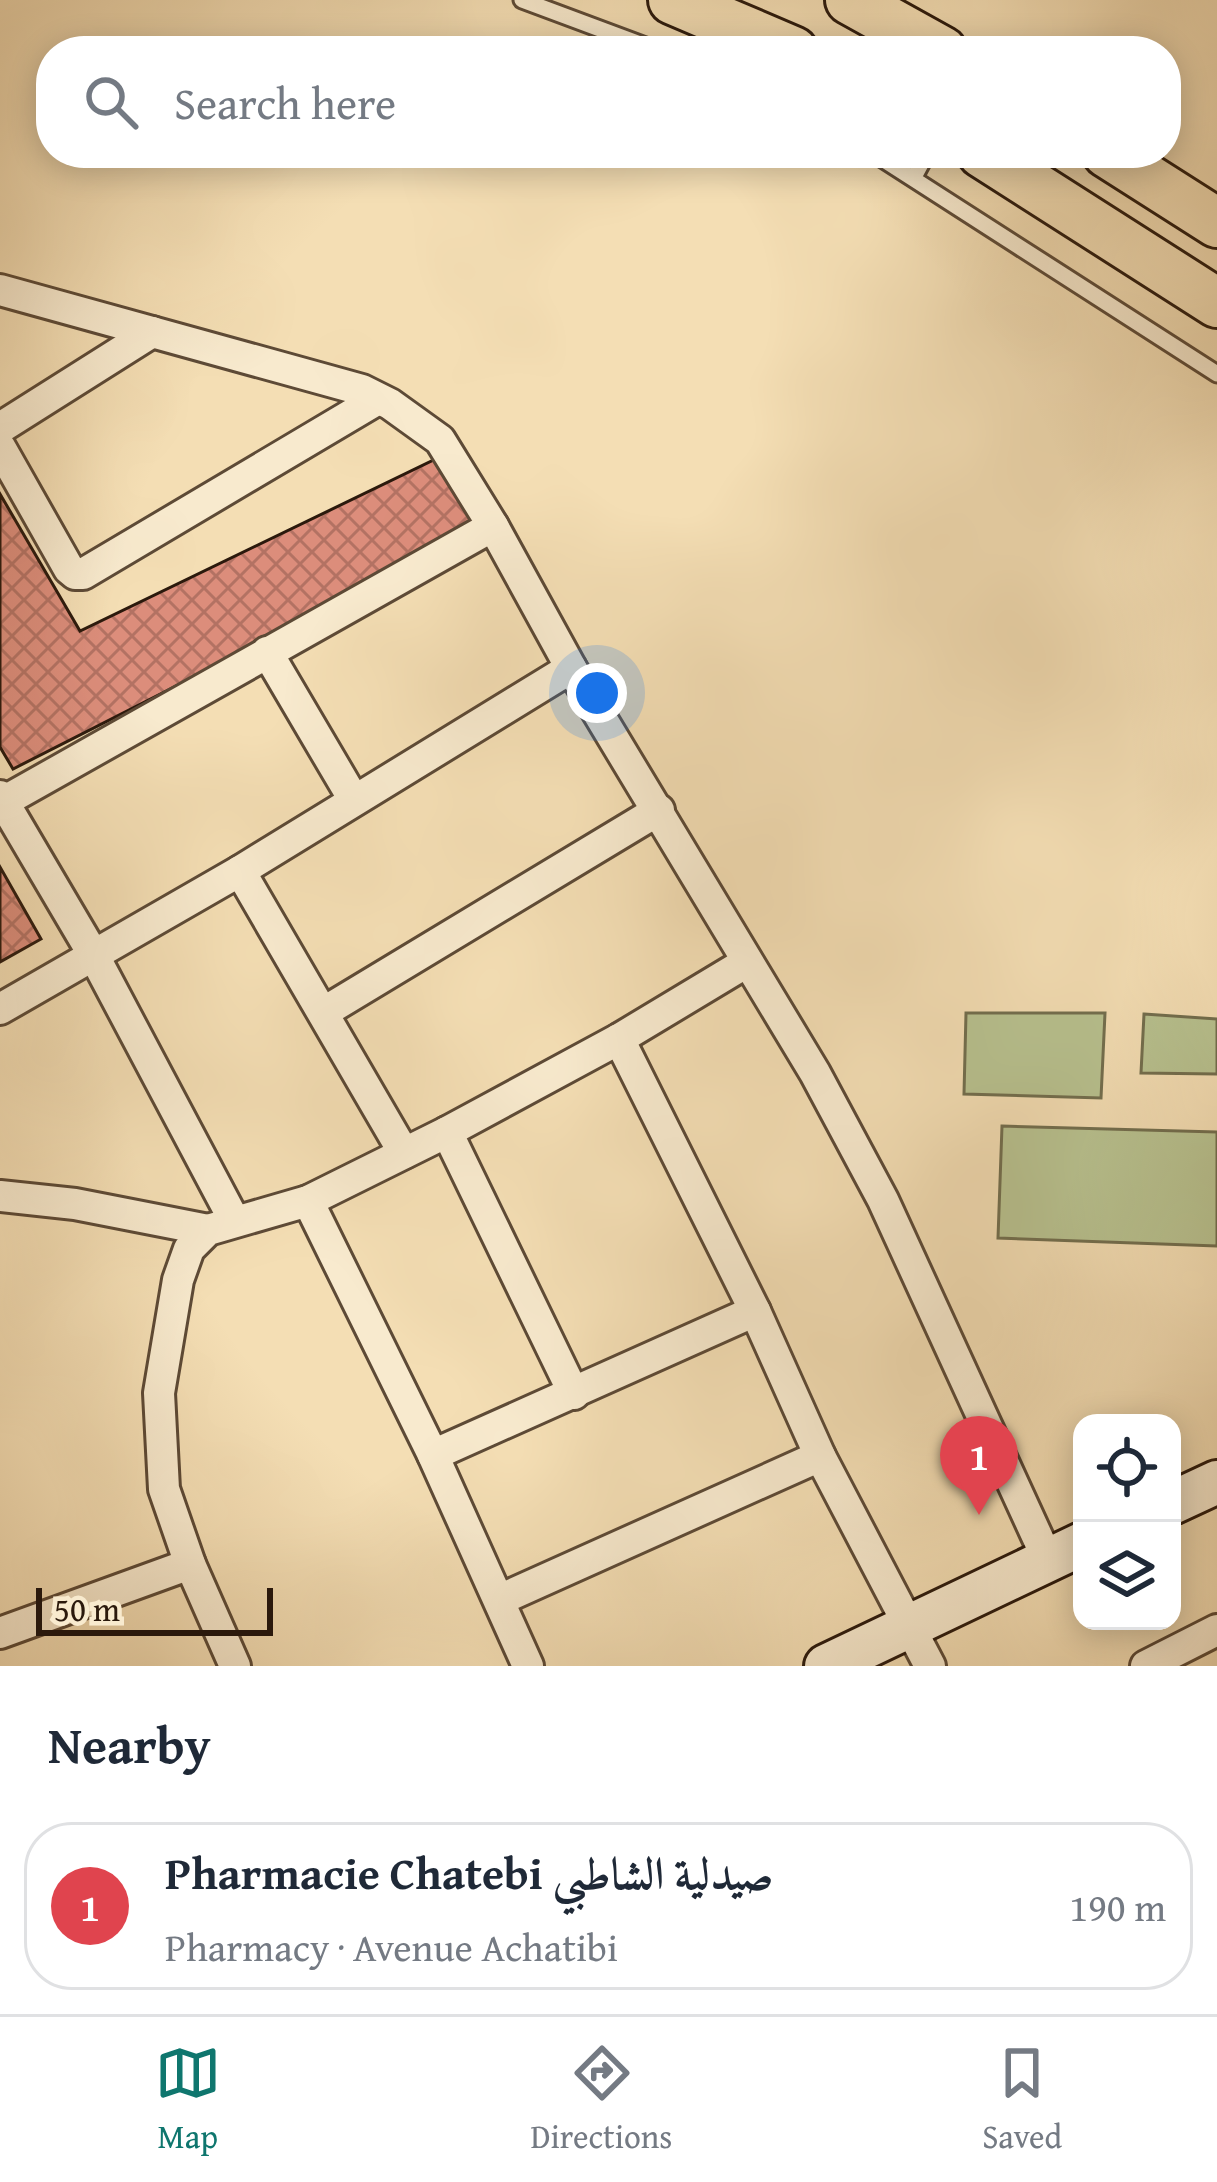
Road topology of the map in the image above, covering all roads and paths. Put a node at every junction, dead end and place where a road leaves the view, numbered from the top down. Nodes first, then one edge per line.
1 (522, 0) edge
2 (673, 0) edge
3 (850, 0) edge
4 (619, 36) edge
5 (758, 36) edge
6 (915, 36) edge
7 (899, 168) edge
8 (919, 168) edge
9 (1006, 168) edge
10 (1131, 168) edge
11 (914, 177) junction
12 (1217, 223) edge
13 (0, 290) edge
14 (1217, 303) edge
15 (152, 332) junction
16 (1217, 374) edge
17 (378, 399) junction
18 (0, 428) edge
19 (0, 447) edge
20 (493, 526) junction
21 (267, 652) junction
22 (571, 668) junction
23 (2, 799) edge
24 (354, 800) junction
25 (659, 810) junction
26 (240, 871) junction
27 (93, 954) junction
28 (747, 962) junction
29 (0, 1009) edge
30 (324, 1012) junction
31 (619, 1039) junction
32 (447, 1132) junction
33 (404, 1153) junction
34 (0, 1196) edge
35 (308, 1201) junction
36 (221, 1225) junction
37 (755, 1311) junction
38 (574, 1394) junction
39 (434, 1455) junction
40 (820, 1456) junction
41 (1217, 1482) edge
42 (1181, 1499) edge
43 (1065, 1552) edge
44 (190, 1564) junction
45 (499, 1600) junction
46 (911, 1628) junction
47 (1217, 1630) edge
48 (0, 1633) edge
49 (235, 1666) edge
50 (528, 1666) edge
51 (826, 1666) edge
52 (930, 1666) edge
53 (1146, 1666) edge

1 - 4 lane
2 - 5 main road
3 - 6 main road
7 - 11 lane
8 - 11 lane
9 - 14 main road
10 - 12 main road
11 - 16 lane
13 - 15 street
15 - 17 street
15 - 18 street
17 - 19 street
17 - 20 street
20 - 21 street
20 - 22 street
21 - 23 street
21 - 24 street
22 - 24 street
22 - 25 street
23 - 27 street
24 - 26 street
25 - 28 street
25 - 30 street
26 - 27 street
26 - 30 street
27 - 29 street
27 - 36 street
28 - 31 street
28 - 43 street
30 - 33 street
31 - 32 street
31 - 37 street
32 - 33 street
32 - 38 street
33 - 35 street
34 - 36 street
35 - 36 street
35 - 39 street
36 - 44 street
37 - 38 street
37 - 40 street
38 - 39 street
39 - 45 street
40 - 45 street
40 - 46 street
41 - 42 street
43 - 46 street
44 - 48 street
44 - 49 street
45 - 50 street
46 - 51 street
46 - 52 street
47 - 53 street

